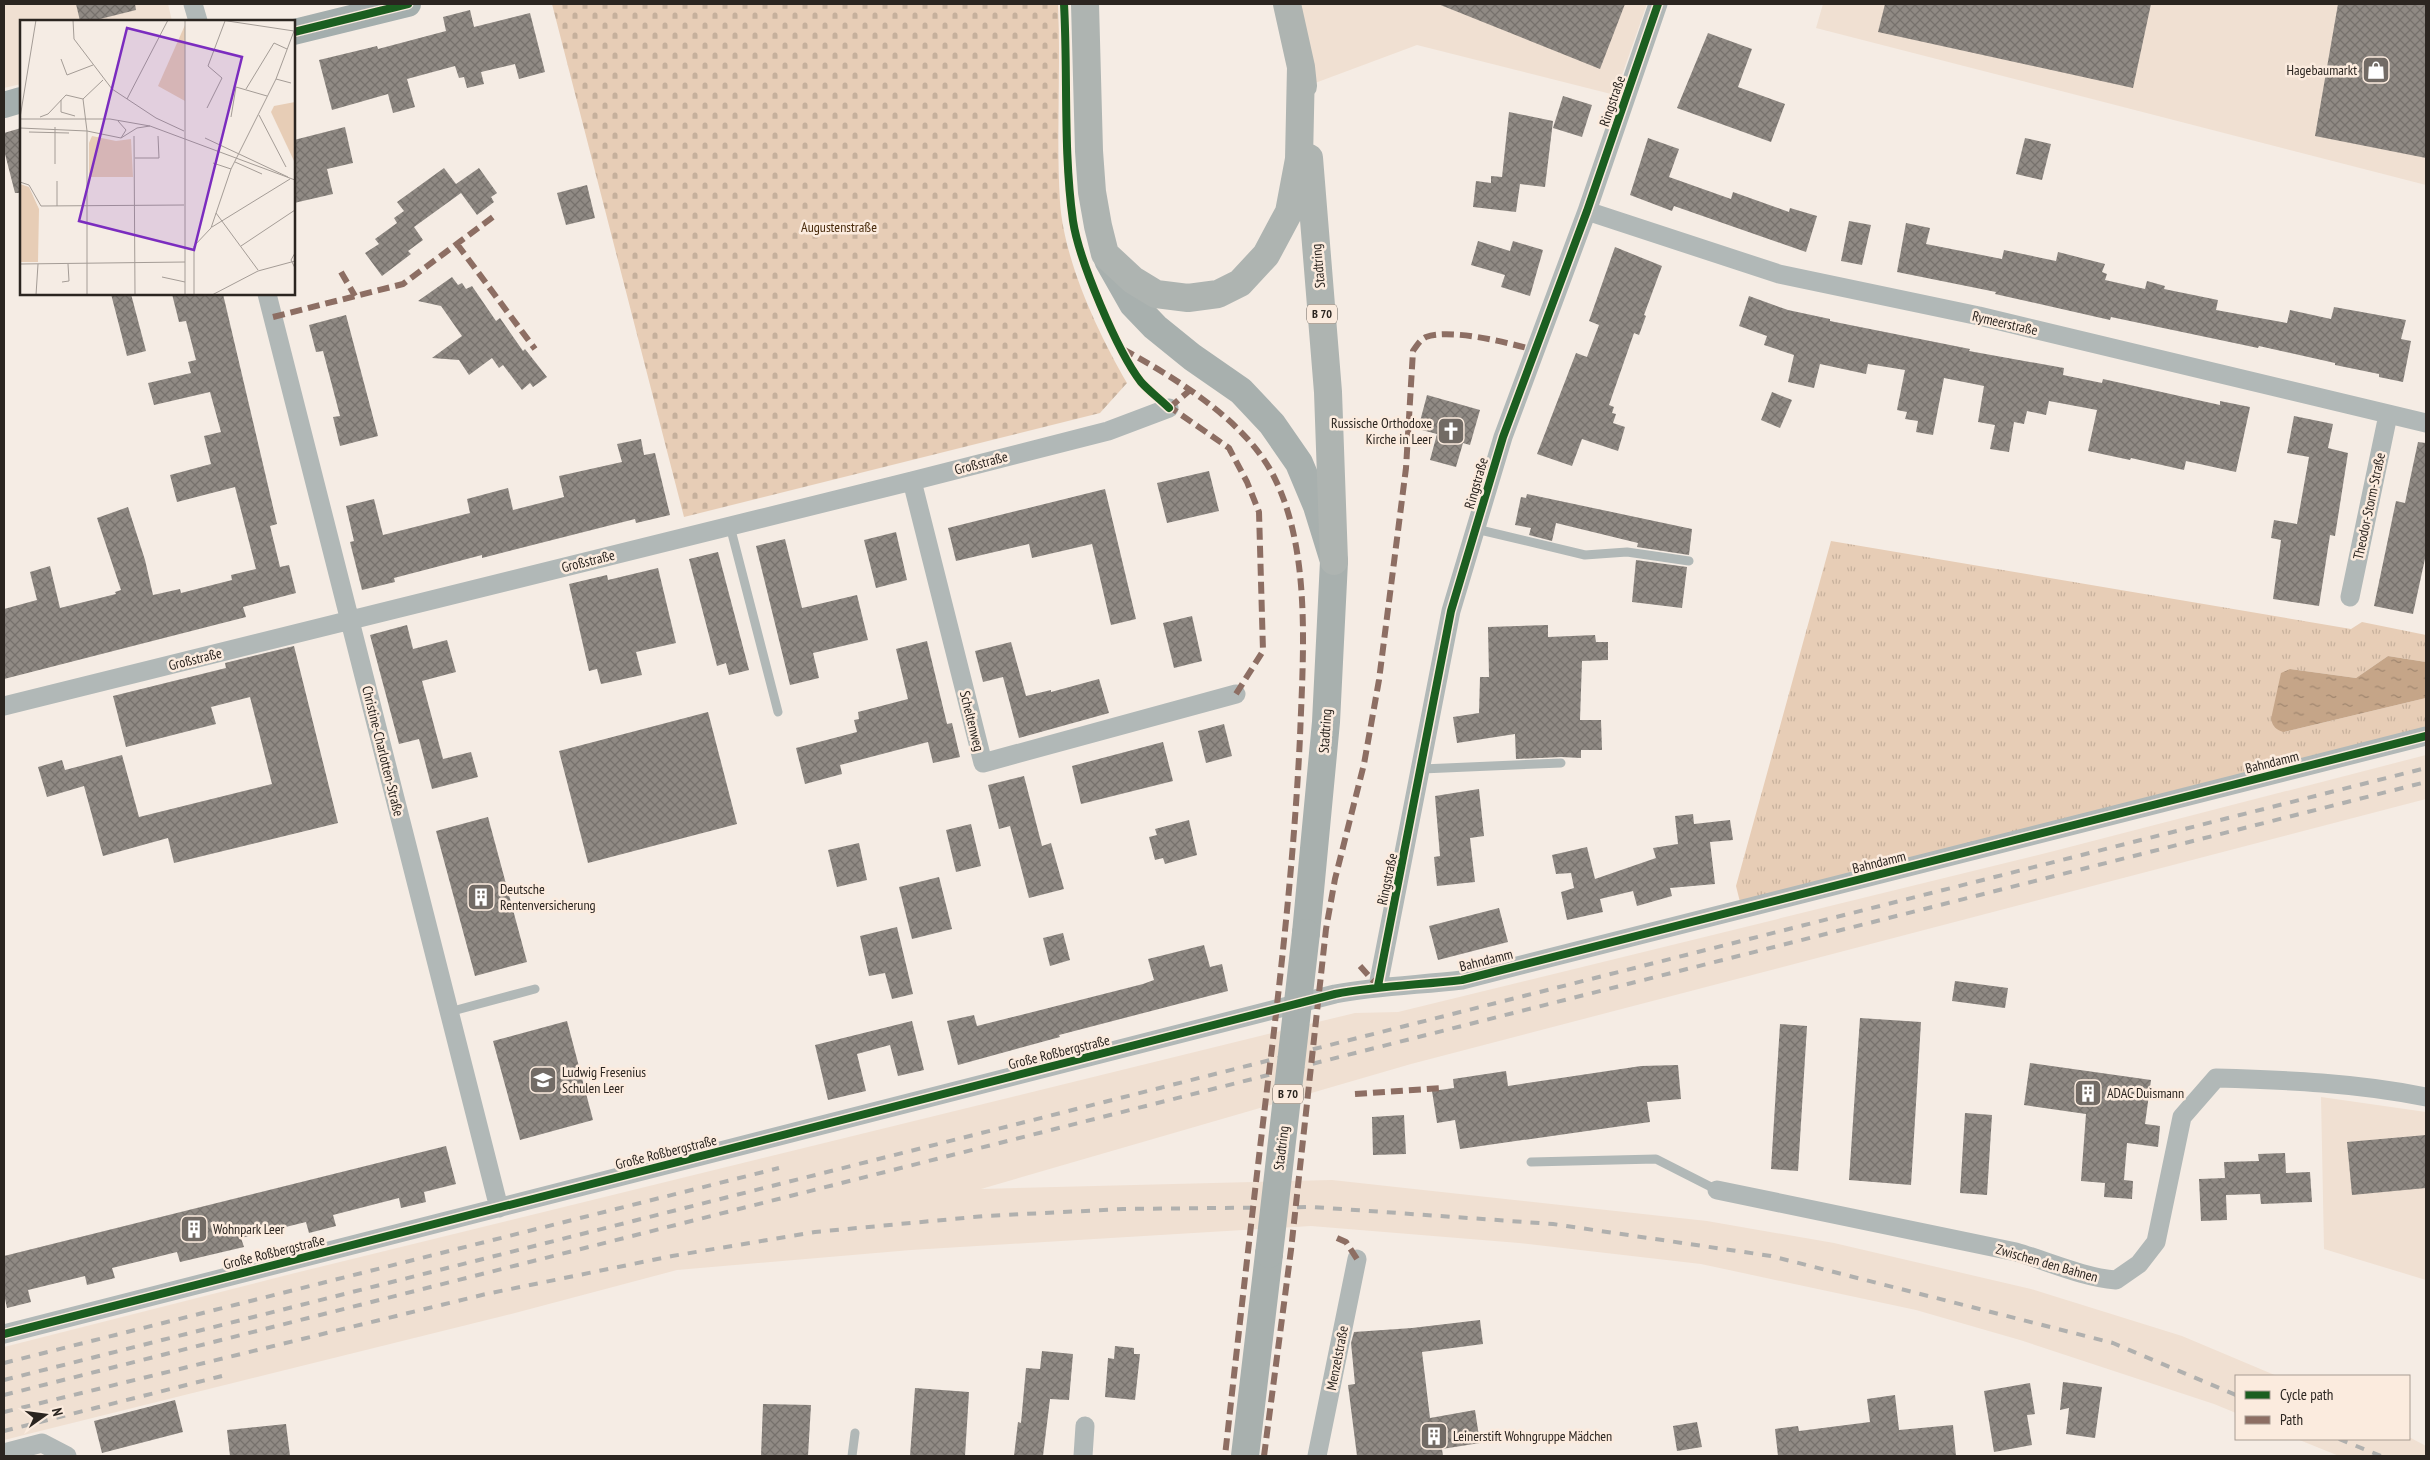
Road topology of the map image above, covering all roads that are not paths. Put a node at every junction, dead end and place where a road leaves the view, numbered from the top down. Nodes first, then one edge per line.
1 (193, 4) edge
2 (408, 4) edge
3 (1085, 4) edge
4 (1287, 4) edge
5 (1658, 4) edge
6 (198, 20) edge
7 (295, 32) edge
8 (1301, 67) junction
9 (20, 100) edge
10 (4, 105) edge
11 (1587, 211) junction
12 (1105, 254) junction
13 (267, 295) edge
14 (1169, 408) dead end
15 (2388, 415) junction
16 (2426, 423) edge
17 (912, 481) junction
18 (730, 526) junction
19 (1476, 529) junction
20 (1334, 561) junction
21 (1689, 561) dead end
22 (2350, 597) dead end
23 (350, 620) junction
24 (1236, 694) dead end
25 (4, 706) edge
26 (778, 712) dead end
27 (2426, 736) edge
28 (1561, 763) dead end
29 (1422, 770) junction
30 (1378, 986) junction
31 (535, 988) dead end
32 (1335, 994) joint
33 (449, 1012) junction
34 (2426, 1097) edge
35 (1532, 1162) dead end
36 (1717, 1190) joint
37 (499, 1208) junction
38 (1357, 1259) dead end
39 (4, 1334) edge
40 (1085, 1426) dead end
41 (855, 1433) dead end
42 (4, 1453) edge
43 (67, 1456) edge
44 (852, 1456) edge
45 (1084, 1456) edge
46 (1245, 1456) edge
47 (1317, 1456) edge

1 - 6 street
2 - 7 street
3 - 12 highway, B 70
4 - 8 highway, Stadtring / B 70
5 - 11 street, Ringstraße
8 - 12 highway
8 - 20 highway, Stadtring / B 70
9 - 10 street
11 - 15 street, Rymeerstraße
11 - 19 street, Ringstraße
12 - 20 main road, B 70
13 - 23 street, Christine-Charlotten-Straße
14 - 17 street, Großstraße
15 - 16 street, Rymeerstraße
15 - 22 street, Theodor-Storm-Straße
17 - 18 street, Großstraße
17 - 24 street, Scheltenweg
18 - 23 street, Großstraße
18 - 26 lane
19 - 21 lane
19 - 29 street, Ringstraße
20 - 46 main road, Stadtring / B 70, bridge
23 - 25 street, Großstraße
23 - 33 street, Christine-Charlotten-Straße
27 - 30 street, Bahndamm
28 - 29 lane
29 - 30 street, Ringstraße
30 - 32 street, Bahndamm
31 - 33 lane
32 - 37 street, Große Roßbergstraße
33 - 37 street, Christine-Charlotten-Straße
34 - 36 street, Zwischen den Bahnen
35 - 36 lane
37 - 39 street, Große Roßbergstraße
38 - 47 street, Menzelstraße
40 - 45 street
41 - 44 lane
42 - 43 street

